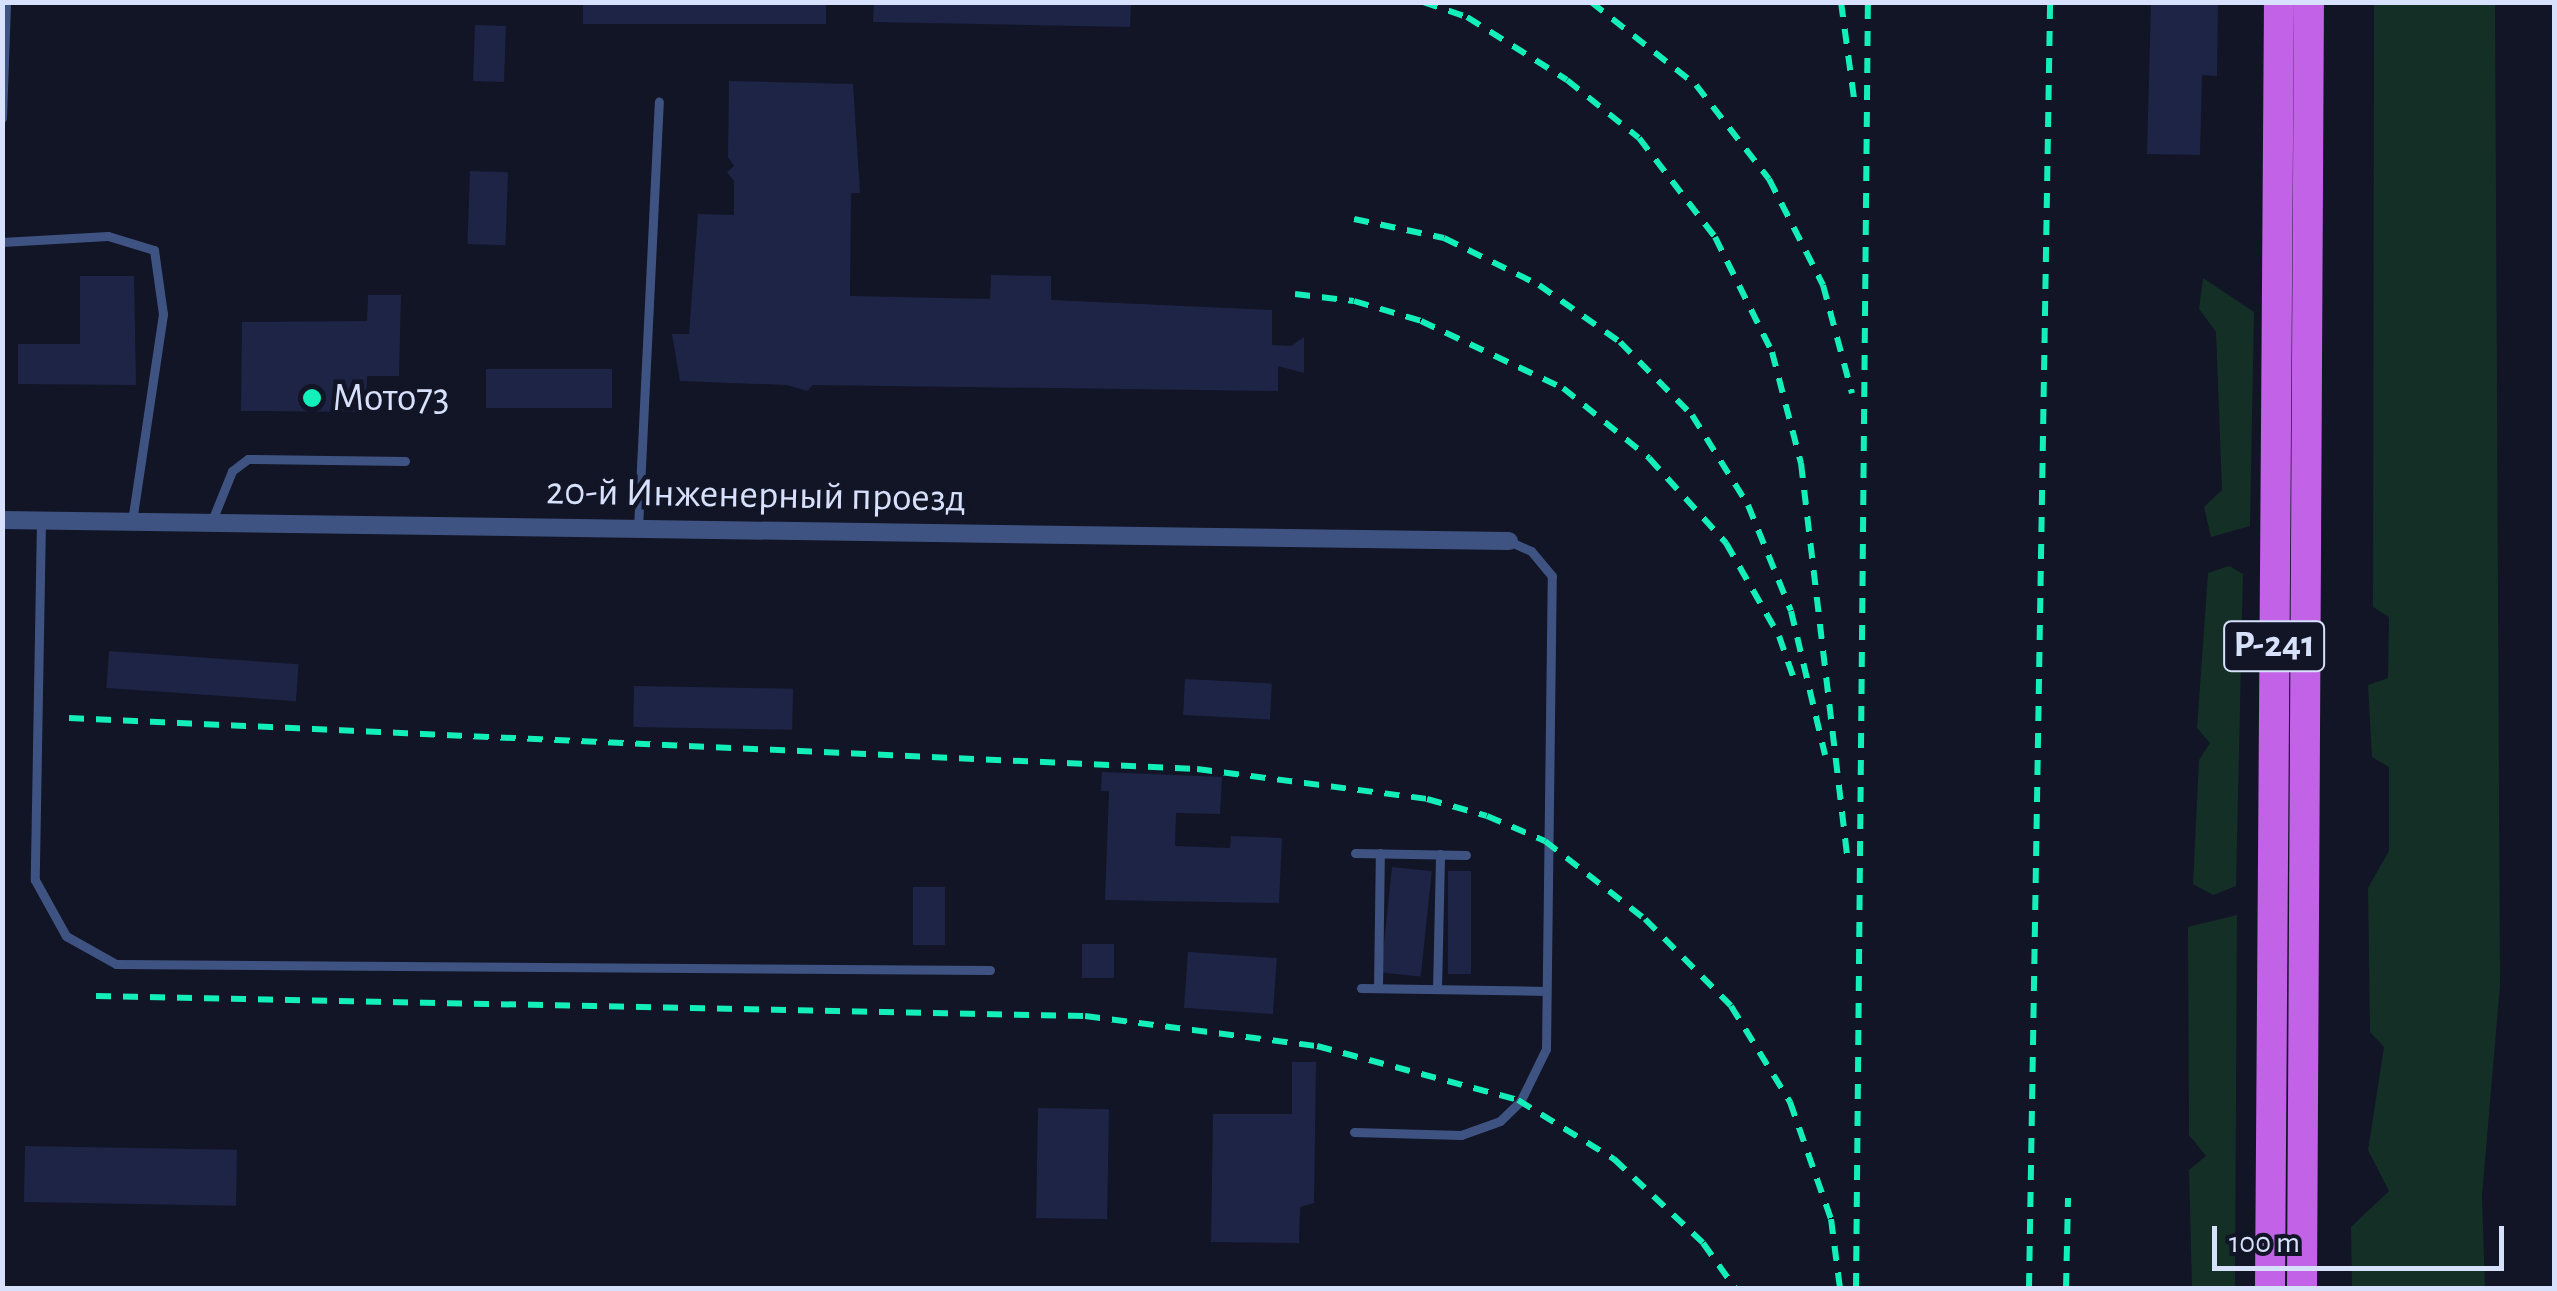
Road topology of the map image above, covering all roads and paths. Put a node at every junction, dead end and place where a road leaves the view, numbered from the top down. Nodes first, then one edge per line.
1 (6, 2) edge
2 (2279, 2) edge
3 (2309, 2) edge
4 (659, 102) dead end
5 (2, 118) edge
6 (2, 242) edge
7 (405, 462) dead end
8 (2, 520) edge
9 (41, 520) junction
10 (132, 522) junction
11 (211, 523) junction
12 (638, 528) junction
13 (1509, 541) joint
14 (1355, 853) dead end
15 (1380, 853) junction
16 (1440, 854) junction
17 (1466, 855) dead end
18 (990, 970) dead end
19 (1361, 988) dead end
20 (1378, 988) junction
21 (1437, 989) junction
22 (1546, 991) junction
23 (1354, 1132) dead end
24 (2270, 1288) edge
25 (2302, 1288) edge

1 - 5 lane
2 - 24 highway, Р-241
3 - 25 highway, Р-241
4 - 12 lane
6 - 10 lane
7 - 11 lane
8 - 9 street, 20-й Инженерный проезд
9 - 10 street, 20-й Инженерный проезд
9 - 18 lane
10 - 11 street, 20-й Инженерный проезд
11 - 12 street, 20-й Инженерный проезд
12 - 13 street, 20-й Инженерный проезд
13 - 22 lane
14 - 15 lane
15 - 16 lane
15 - 20 lane
16 - 17 lane
16 - 21 lane
19 - 20 lane
20 - 21 lane
21 - 22 lane
22 - 23 lane

